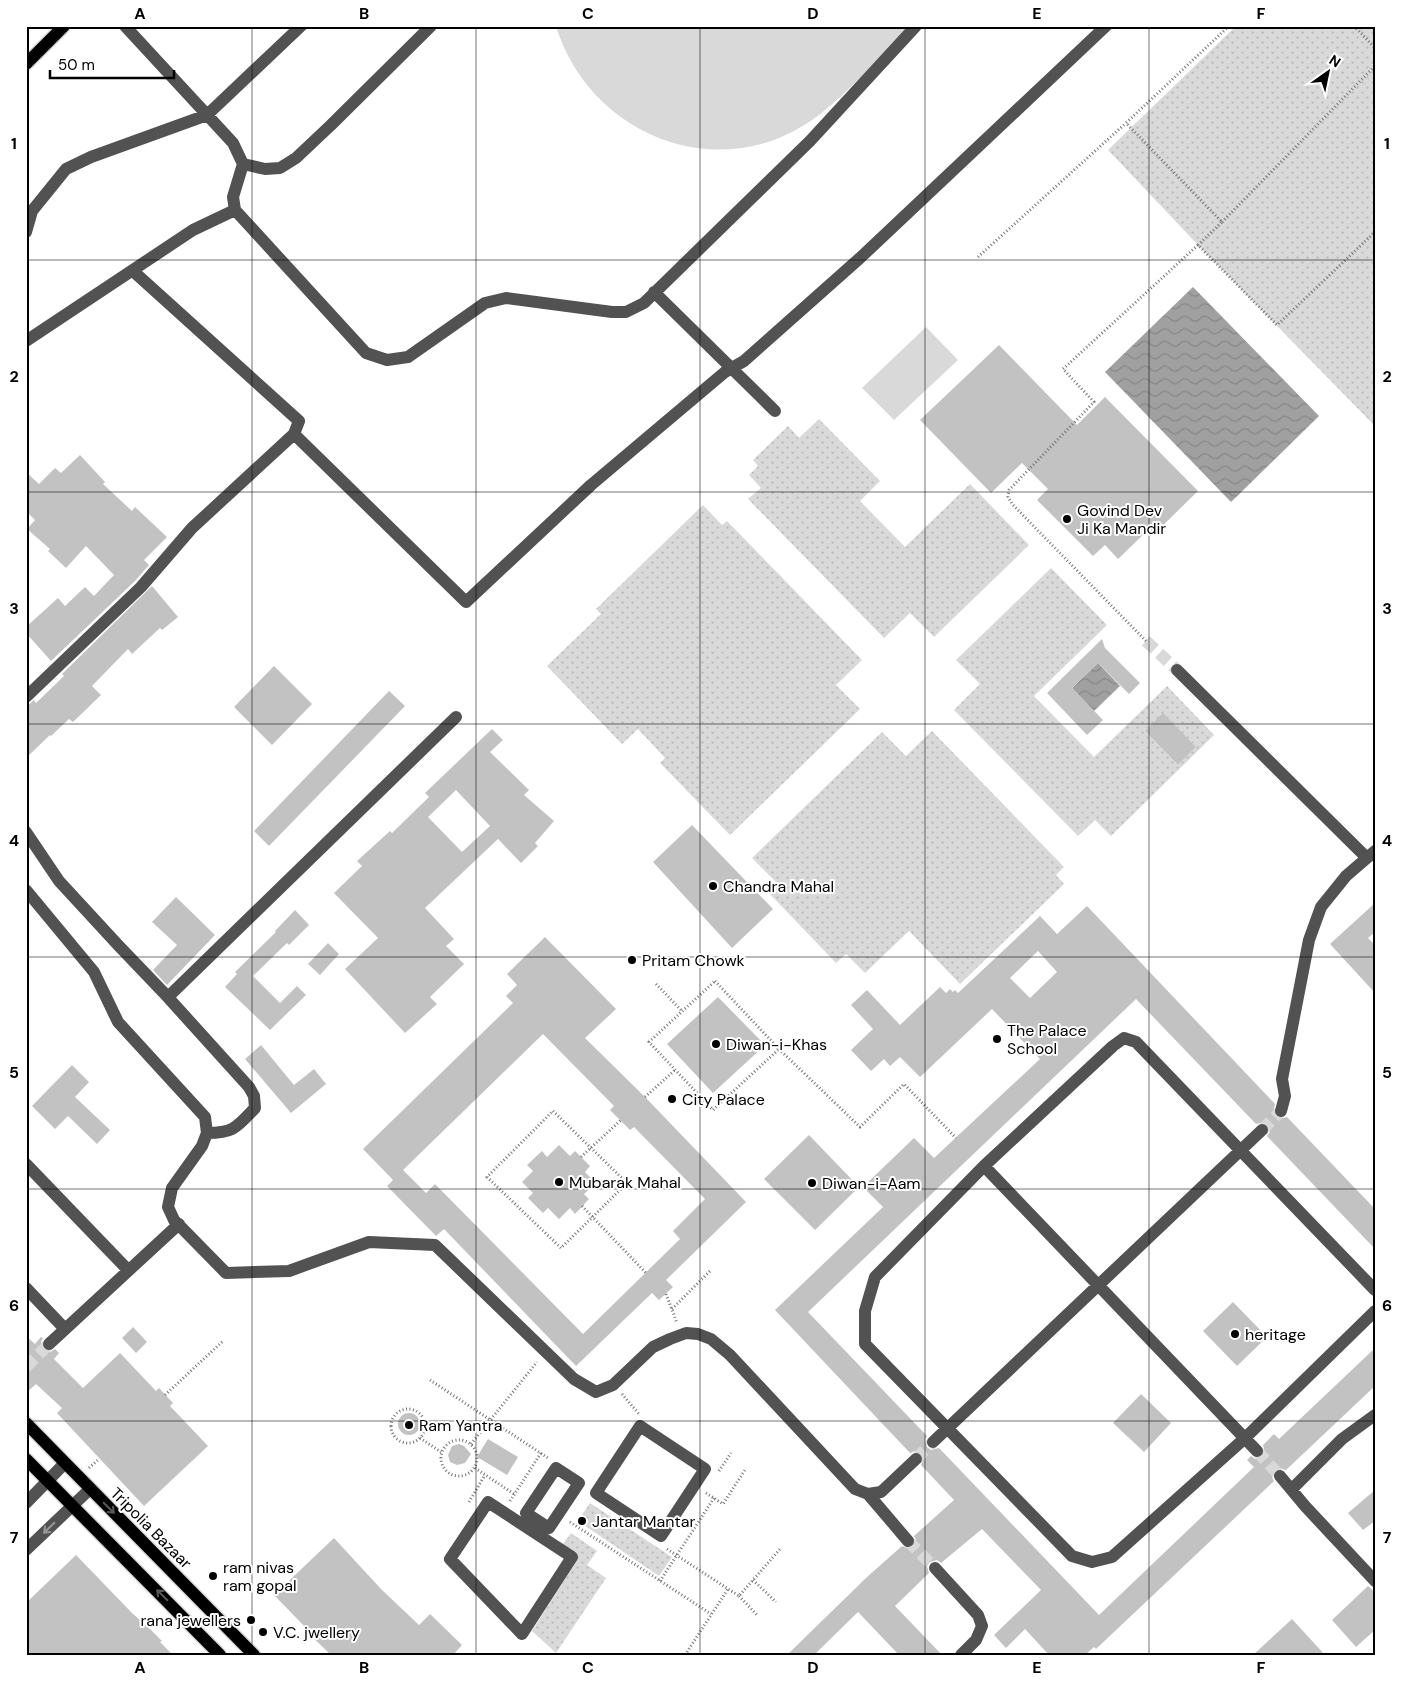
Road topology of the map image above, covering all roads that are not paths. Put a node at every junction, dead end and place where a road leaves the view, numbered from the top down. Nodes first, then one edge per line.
1 (64, 26) edge
2 (124, 26) edge
3 (301, 26) edge
4 (431, 26) edge
5 (916, 26) edge
6 (1106, 26) edge
7 (26, 64) edge
8 (208, 115) junction
9 (243, 164) junction
10 (235, 210) junction
11 (26, 232) edge
12 (133, 271) junction
13 (654, 292) junction
14 (26, 341) edge
15 (731, 368) junction
16 (774, 411) dead end
17 (294, 434) junction
18 (1177, 670) tunnel mouth
19 (26, 697) edge
20 (456, 717) dead end
21 (26, 832) edge
22 (1371, 855) edge
23 (26, 890) edge
24 (168, 997) junction
25 (1281, 1111) tunnel mouth
26 (1262, 1130) tunnel mouth
27 (207, 1133) junction
28 (1240, 1151) junction
29 (26, 1164) edge
30 (984, 1166) junction
31 (179, 1224) junction
32 (128, 1270) junction
33 (1098, 1284) junction
34 (26, 1288) edge
35 (1375, 1290) edge
36 (1375, 1311) edge
37 (65, 1329) junction
38 (49, 1344) tunnel mouth
39 (1375, 1416) edge
40 (26, 1423) edge
41 (640, 1426) joint
42 (947, 1428) junction
43 (1244, 1439) junction
44 (933, 1442) tunnel mouth
45 (1257, 1451) tunnel mouth
46 (26, 1458) edge
47 (916, 1459) tunnel mouth
48 (65, 1462) junction
49 (555, 1465) joint
50 (1280, 1476) tunnel mouth
51 (47, 1480) junction
52 (90, 1489) junction
53 (1292, 1489) junction
54 (868, 1494) junction
55 (26, 1503) edge
56 (72, 1506) junction
57 (503, 1511) joint
58 (908, 1541) tunnel mouth
59 (26, 1550) edge
60 (935, 1568) tunnel mouth
61 (1375, 1581) edge
62 (220, 1655) edge
63 (254, 1655) edge
64 (961, 1655) edge

1 - 7 main road
2 - 8 street
3 - 8 street
4 - 9 street
5 - 13 street
6 - 15 street
8 - 9 street
8 - 11 street
9 - 10 street
10 - 12 street
10 - 13 street
12 - 14 street
12 - 17 street
13 - 15 street
15 - 16 street
15 - 17 street
17 - 19 street
18 - 22 street
20 - 24 street
21 - 24 street
22 - 25 street
23 - 27 street
24 - 27 street
26 - 28 street
27 - 31 street
28 - 30 street
28 - 33 street
28 - 35 street
29 - 32 street
30 - 33 street
30 - 42 street
31 - 32 street
31 - 54 street
32 - 37 street
33 - 42 street
33 - 43 street
34 - 37 street
36 - 43 street
37 - 38 street
39 - 53 street
40 - 48 main road, Tripolia Bazaar
41 - 41 street
42 - 43 street
42 - 44 street
43 - 45 street
46 - 51 main road
47 - 54 street
48 - 51 street
48 - 52 main road, Tripolia Bazaar
49 - 49 street
50 - 53 street
51 - 55 street
51 - 56 main road
52 - 56 street
52 -> 63 main road, Tripolia Bazaar
53 - 61 street
54 - 58 street
56 -> 59 street
62 -> 56 main road
57 - 57 street
60 - 64 street

